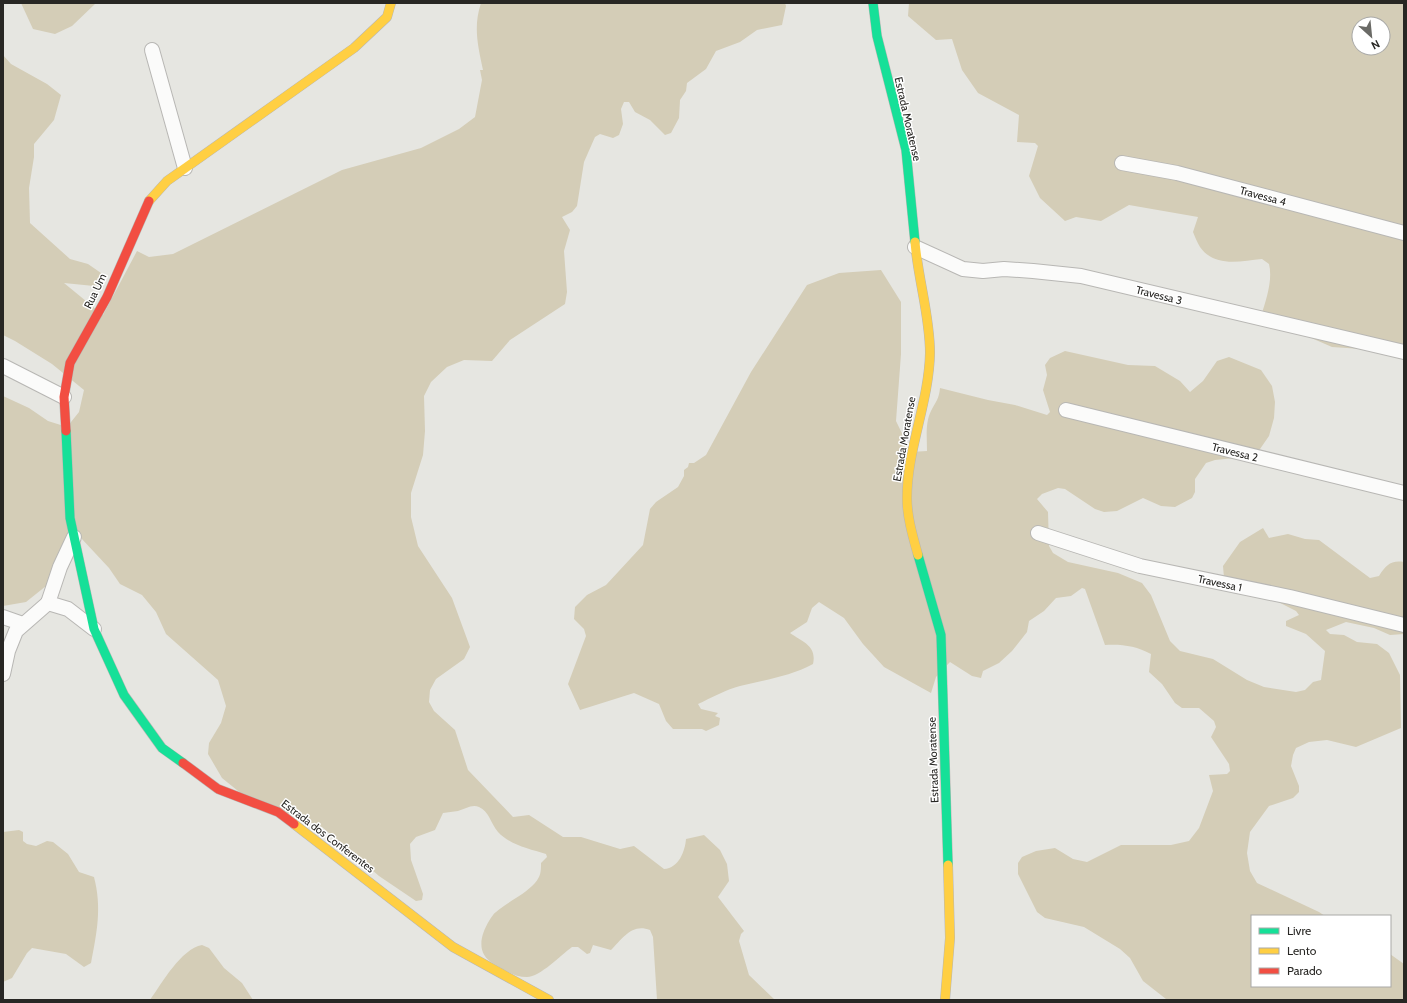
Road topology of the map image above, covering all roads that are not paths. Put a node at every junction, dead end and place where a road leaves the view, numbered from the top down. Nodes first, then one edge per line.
1 (391, 3) edge
2 (873, 3) edge
3 (152, 50) dead end
4 (1122, 163) dead end
5 (185, 168) junction
6 (1404, 232) edge
7 (915, 247) junction
8 (1404, 352) edge
9 (3, 366) edge
10 (64, 397) junction
11 (1066, 410) dead end
12 (1404, 493) edge
13 (1038, 533) dead end
14 (74, 537) junction
15 (48, 603) junction
16 (3, 617) edge
17 (23, 624) junction
18 (1404, 625) edge
19 (94, 629) junction
20 (3, 674) edge
21 (549, 1000) edge
22 (945, 1000) edge

1 - 5 street, Rua Um
2 - 7 street, Estrada Moratense
3 - 5 street
4 - 6 street, Travessa 4
5 - 10 street, Rua Um
7 - 8 street, Travessa 3
7 - 22 street, Estrada Moratense
9 - 10 street
10 - 14 street, Rua Um
11 - 12 street, Travessa 2
13 - 18 street, Travessa 1
14 - 15 street
14 - 19 street, Estrada dos Conferentes
15 - 17 street
15 - 19 street
16 - 17 street
17 - 20 street
19 - 21 street, Estrada dos Conferentes

